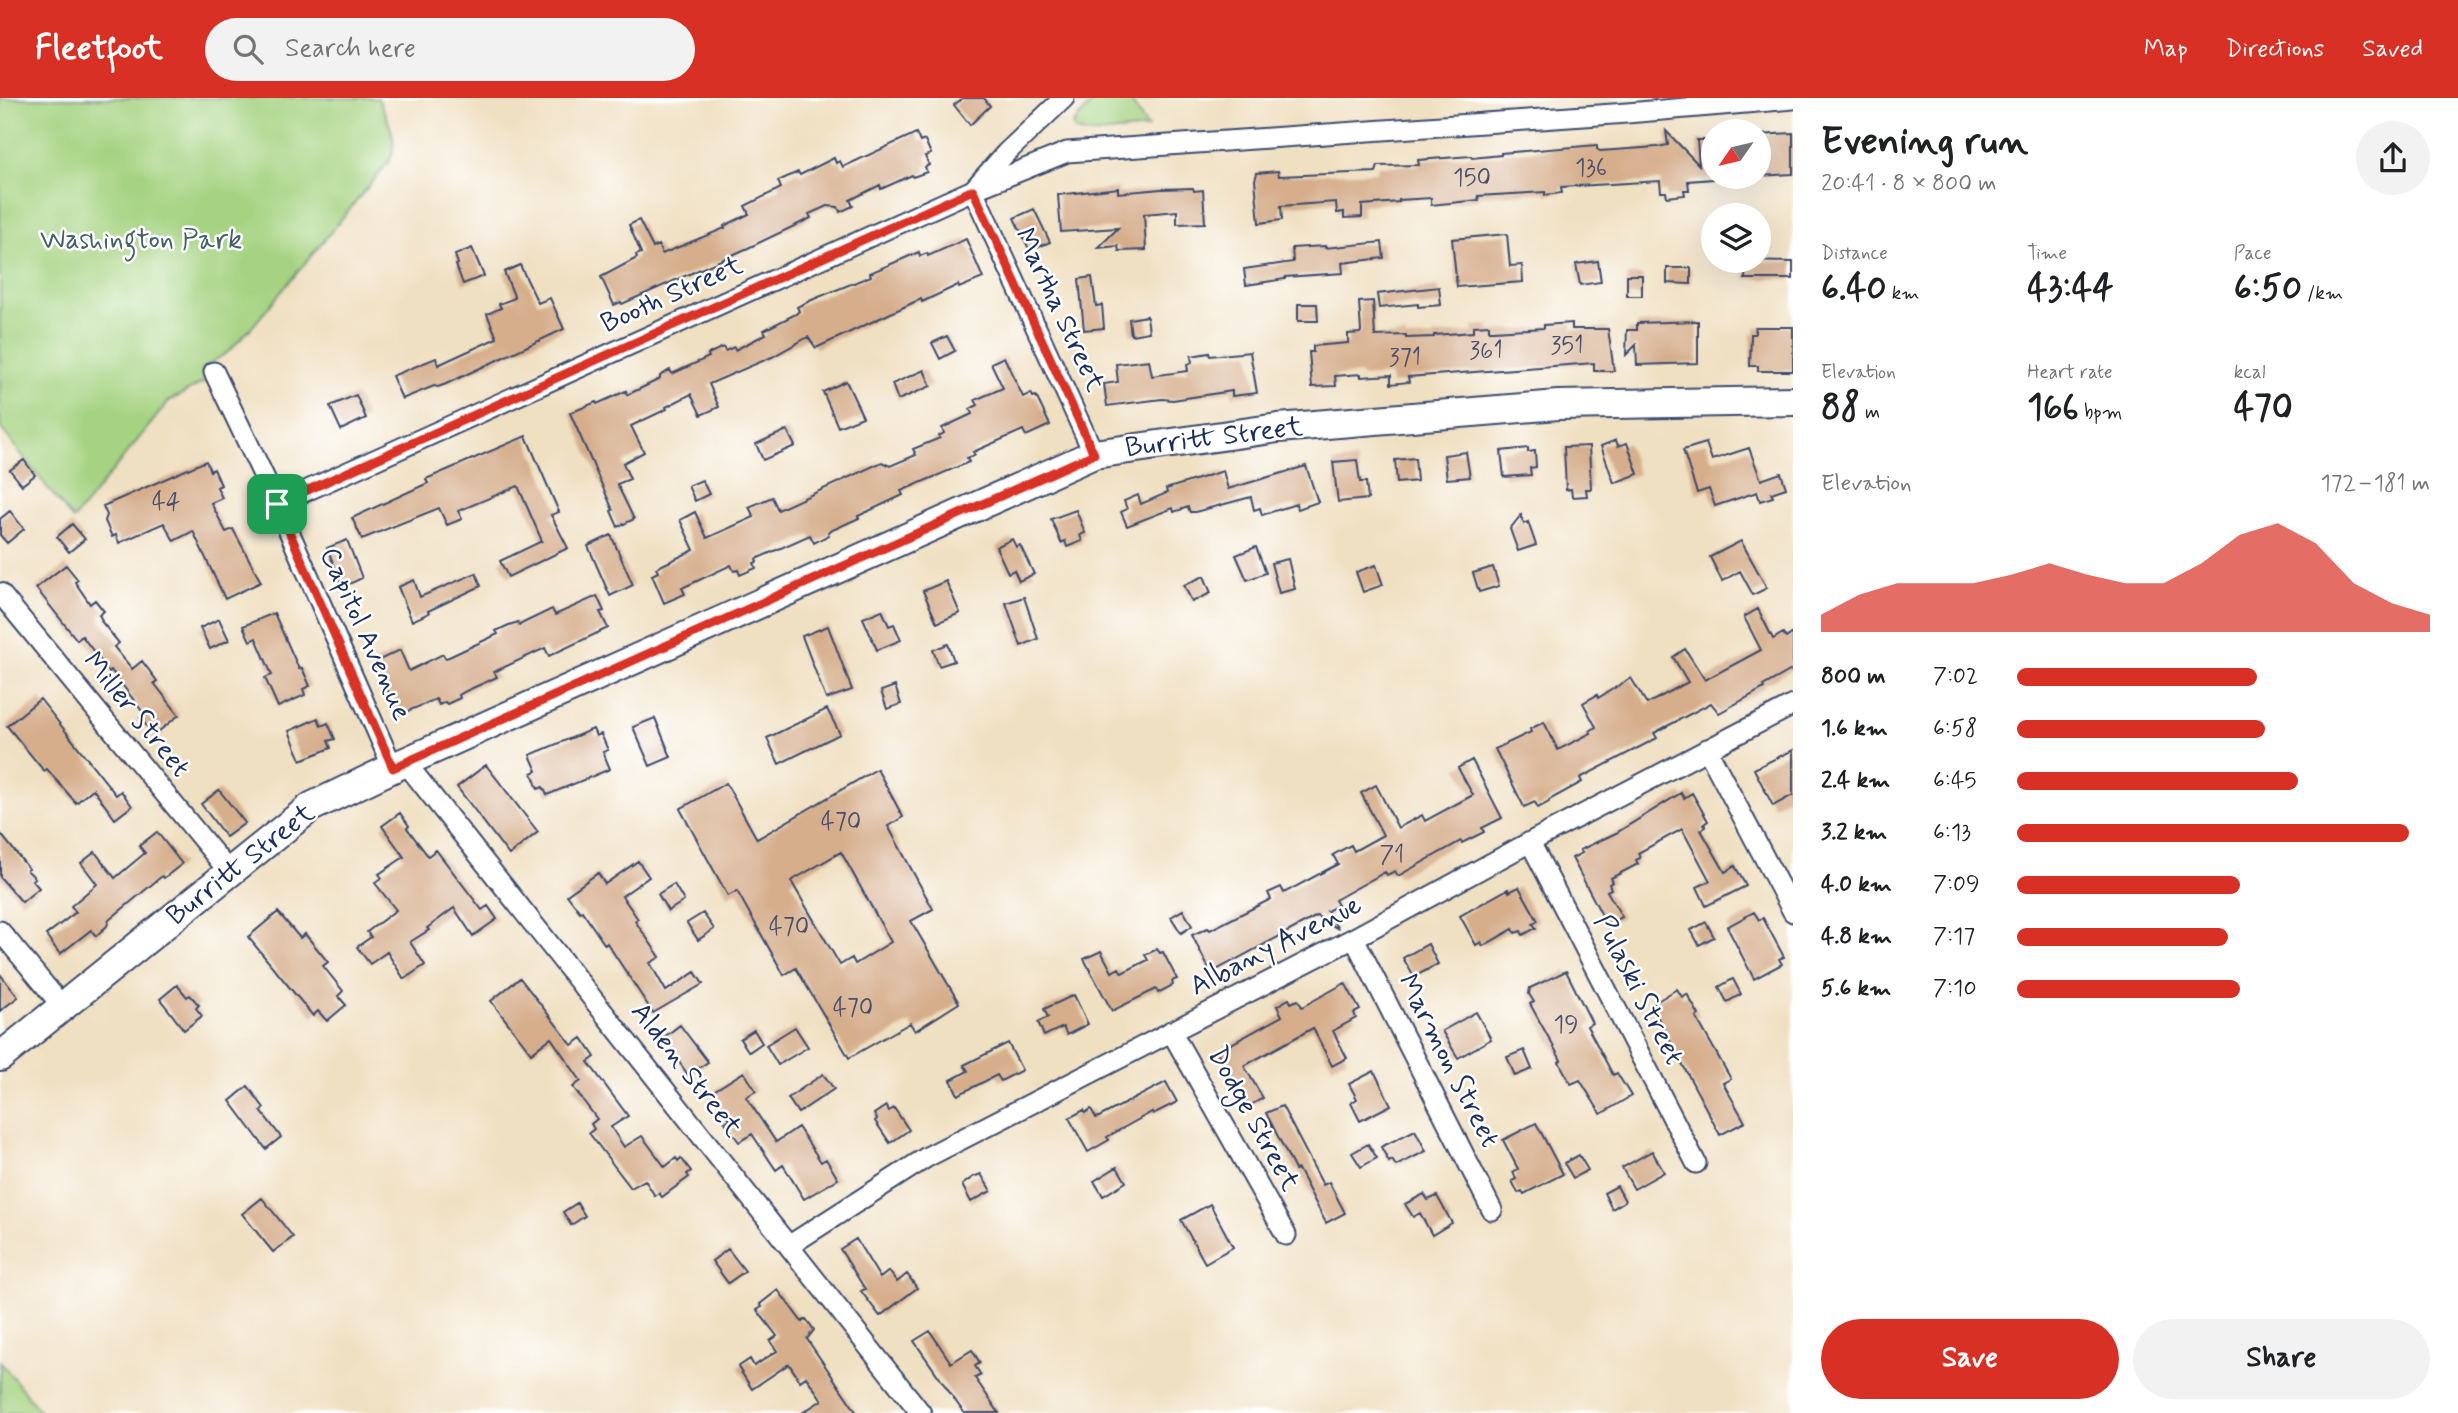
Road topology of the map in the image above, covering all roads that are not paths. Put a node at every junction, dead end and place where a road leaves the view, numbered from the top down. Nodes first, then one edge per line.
1 (1064, 98) edge
2 (1793, 99) edge
3 (1626, 106) edge
4 (973, 190) junction
5 (214, 372) dead end
6 (1793, 401) edge
7 (1094, 454) junction
8 (277, 504) junction
9 (0, 593) edge
10 (1793, 705) edge
11 (1707, 749) junction
12 (399, 765) junction
13 (1530, 842) junction
14 (230, 873) junction
15 (1793, 912) edge
16 (0, 931) edge
17 (1354, 938) junction
18 (62, 1006) junction
19 (1171, 1031) junction
20 (0, 1057) edge
21 (1696, 1163) dead end
22 (1492, 1209) dead end
23 (1286, 1235) dead end
24 (790, 1245) junction
25 (921, 1413) edge

1 - 4 street, Booth Street
2 - 3 street
3 - 4 street
4 - 7 street, Martha Street
4 - 8 street, Booth Street
5 - 8 street, Capitol Avenue
6 - 7 street, Burritt Street
7 - 12 street, Burritt Street
8 - 12 street, Capitol Avenue
9 - 14 street, Miller Street
10 - 11 street, Albany Avenue
11 - 13 street, Albany Avenue
11 - 15 street
12 - 14 street, Burritt Street
12 - 24 street, Alden Street
13 - 17 street, Albany Avenue
13 - 21 street, Pulaski Street
14 - 18 street, Burritt Street
16 - 18 street
17 - 19 street, Albany Avenue
17 - 22 street, Marmon Street
18 - 20 street, Burritt Street
19 - 23 street, Dodge Street
19 - 24 street, Albany Avenue
24 - 25 street, Alden Street

